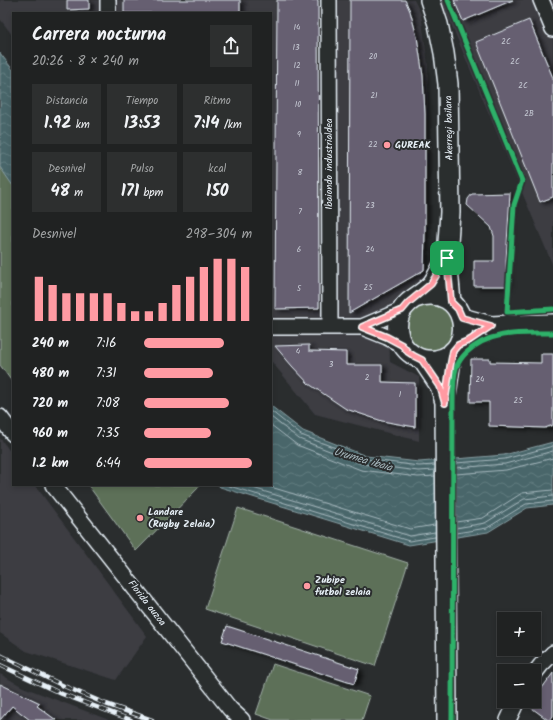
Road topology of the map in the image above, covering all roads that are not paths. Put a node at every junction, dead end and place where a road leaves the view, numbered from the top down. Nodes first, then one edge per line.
1 (108, 0) edge
2 (329, 0) edge
3 (430, 0) edge
4 (541, 0) edge
5 (108, 12) edge
6 (553, 28) edge
7 (447, 258) junction
8 (451, 302) junction
9 (409, 304) junction
10 (462, 318) junction
11 (553, 324) edge
12 (491, 326) junction
13 (272, 327) edge
14 (330, 327) junction
15 (362, 327) junction
16 (402, 345) junction
17 (456, 348) junction
18 (422, 360) junction
19 (445, 403) junction
20 (0, 417) edge
21 (12, 433) edge
22 (55, 486) edge
23 (553, 652) edge
24 (541, 664) edge
25 (514, 708) edge
26 (242, 720) edge
27 (447, 720) edge
28 (508, 720) edge

1 - 5 street
2 - 14 street, Ibaiondo industrialdea
3 - 7 main road, Akerregi bailara
4 - 6 street
7 - 8 main road, Akerregi bailara
7 - 9 main road
8 - 9 main road
8 - 10 main road
9 - 15 street
9 - 16 main road
10 - 12 main road
10 - 17 main road
11 - 12 main road
12 - 17 main road
13 - 14 street
14 - 15 street
15 - 16 street
16 - 18 main road
17 - 18 main road
17 - 19 main road
18 - 19 main road
19 - 27 main road
20 - 21 street
22 - 26 street, Florida auzoa
23 - 24 street
25 - 28 street

